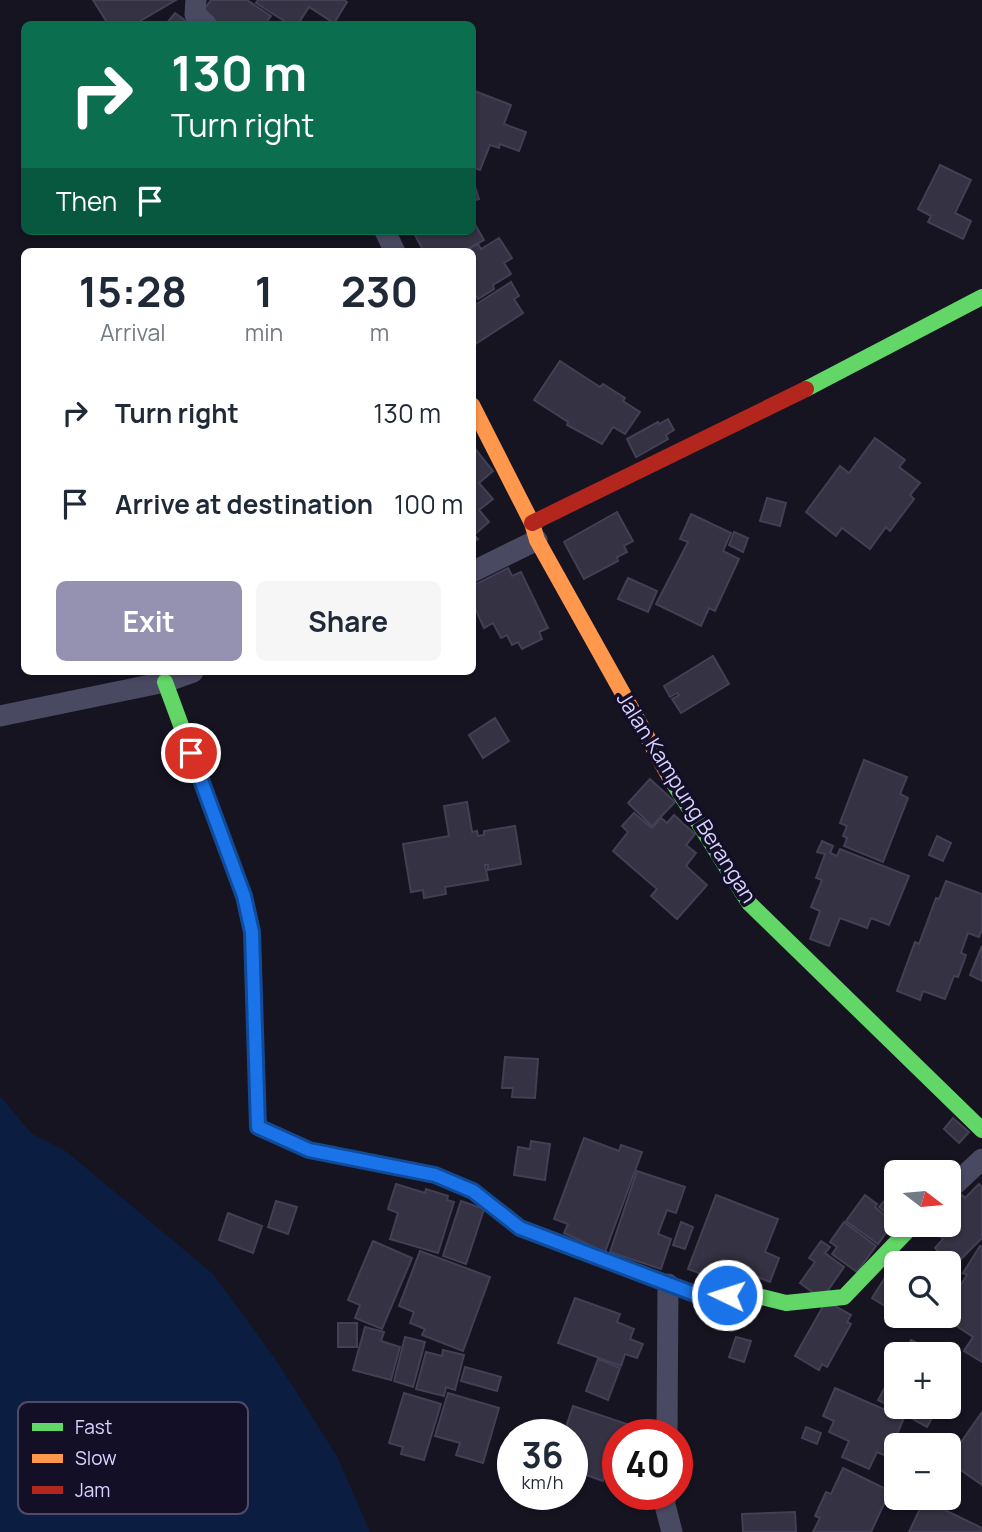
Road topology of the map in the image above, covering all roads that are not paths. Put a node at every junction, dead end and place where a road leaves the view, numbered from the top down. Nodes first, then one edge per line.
1 (196, 0) edge
2 (202, 21) edge
3 (982, 297) edge
4 (476, 413) edge
5 (535, 532) junction
6 (476, 569) edge
7 (185, 675) edge
8 (165, 682) junction
9 (0, 716) edge
10 (982, 1130) edge
11 (982, 1159) edge
12 (961, 1179) edge
13 (902, 1237) edge
14 (668, 1284) junction
15 (667, 1419) edge
16 (666, 1510) edge
17 (672, 1532) edge

1 - 2 street
3 - 5 street
4 - 5 street, Jalan Kampung Berangan
5 - 6 street
5 - 10 street, Jalan Kampung Berangan
7 - 8 street
8 - 9 street
8 - 14 street
11 - 12 street
13 - 14 street
14 - 15 street
16 - 17 street

